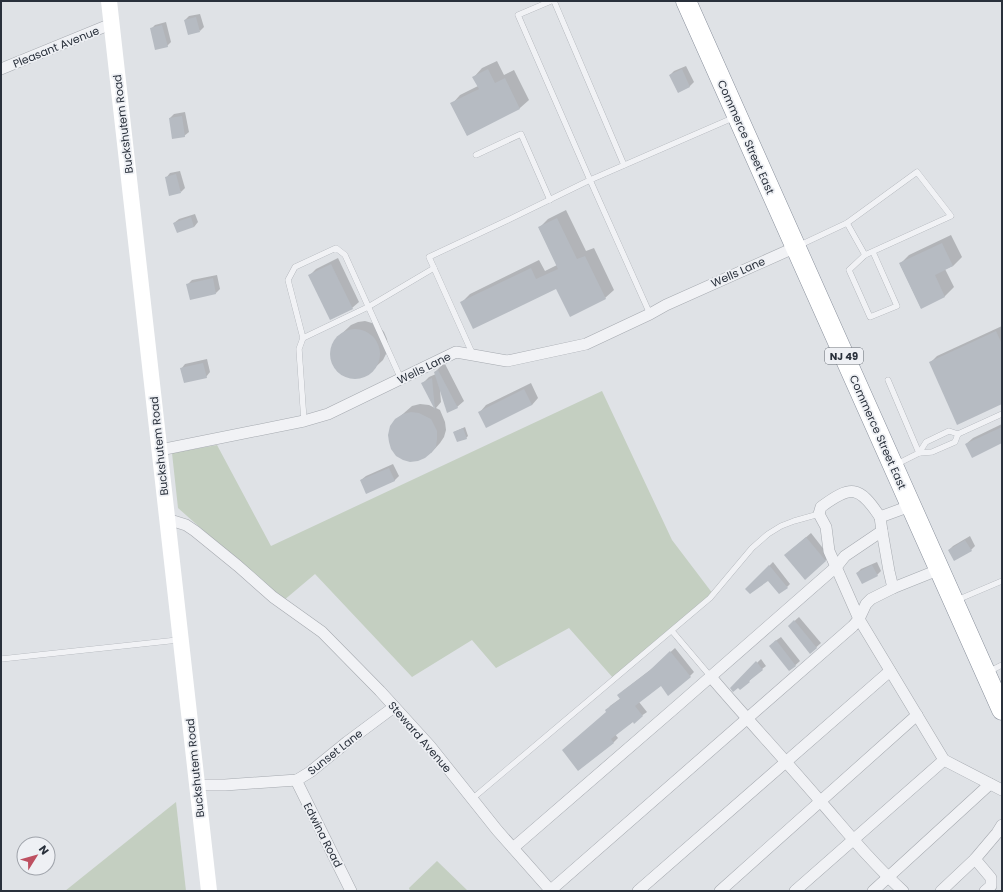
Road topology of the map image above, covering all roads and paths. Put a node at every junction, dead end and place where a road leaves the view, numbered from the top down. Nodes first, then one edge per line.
1 (109, 1) edge
2 (553, 1) edge
3 (686, 1) edge
4 (111, 24) junction
5 (1, 69) edge
6 (737, 116) junction
7 (476, 154) dead end
8 (624, 165) junction
9 (590, 180) junction
10 (550, 200) junction
11 (847, 223) junction
12 (796, 247) junction
13 (872, 252) junction
14 (865, 255) junction
15 (434, 268) junction
16 (368, 307) junction
17 (650, 314) junction
18 (303, 338) junction
19 (473, 355) junction
20 (402, 378) junction
21 (888, 380) dead end
22 (1002, 414) edge
23 (304, 421) junction
24 (958, 434) junction
25 (160, 450) junction
26 (919, 453) junction
27 (893, 466) junction
28 (910, 506) junction
29 (819, 514) junction
30 (880, 517) junction
31 (167, 519) junction
32 (882, 532) junction
33 (837, 566) junction
34 (938, 570) junction
35 (1002, 581) edge
36 (894, 588) junction
37 (953, 602) junction
38 (859, 619) junction
39 (672, 632) junction
40 (181, 639) junction
41 (1, 659) edge
42 (993, 669) edge
43 (890, 671) junction
44 (710, 677) junction
45 (394, 707) junction
46 (1002, 710) edge
47 (918, 715) junction
48 (747, 719) junction
49 (944, 760) junction
50 (785, 762) junction
51 (296, 780) junction
52 (990, 784) junction
53 (197, 785) junction
54 (1002, 790) edge
55 (472, 799) junction
56 (821, 802) junction
57 (1002, 825) edge
58 (854, 841) junction
59 (513, 848) junction
60 (975, 859) junction
61 (888, 878) junction
62 (209, 891) edge
63 (351, 891) edge
64 (551, 891) edge
65 (638, 891) edge
66 (720, 891) edge
67 (795, 891) edge
68 (873, 891) edge
69 (904, 891) edge
70 (941, 891) edge
71 (985, 891) edge

1 - 4 main road, Buckshutem Road
2 - 8 lane
2 - 9 lane
3 - 6 highway, Commerce Street East / NJ 49
4 - 5 street, Pleasant Avenue
4 - 25 main road, Buckshutem Road
6 - 8 lane
6 - 12 highway, Commerce Street East / NJ 49
7 - 10 lane
8 - 9 lane
9 - 10 lane
9 - 17 lane
10 - 15 lane
11 - 12 lane
11 - 13 lane
11 - 14 lane
12 - 17 street, Wells Lane
12 - 27 highway, Commerce Street East / NJ 49
13 - 14 lane
13 - 14 lane
15 - 16 lane
15 - 19 lane
16 - 18 lane
16 - 18 lane
16 - 20 lane
17 - 19 street, Wells Lane
18 - 23 lane
19 - 20 street, Wells Lane
20 - 23 street, Wells Lane
21 - 26 lane
22 - 24 lane
23 - 25 street, Wells Lane
24 - 26 lane
24 - 26 lane
25 - 31 main road, Buckshutem Road
26 - 27 lane
27 - 28 highway, Commerce Street East / NJ 49
28 - 30 street
28 - 34 highway, Commerce Street East / NJ 49
29 - 30 street
29 - 33 street
29 - 39 lane
30 - 32 street
31 - 40 main road, Buckshutem Road
31 - 45 street, Steward Avenue
32 - 33 street
32 - 36 street
33 - 38 street
33 - 44 street
34 - 36 street
34 - 37 highway, Commerce Street East / NJ 49
35 - 37 lane
36 - 38 street
37 - 42 highway, Commerce Street East / NJ 49
38 - 43 street
38 - 48 street
39 - 44 lane
39 - 55 lane
40 - 41 lane
40 - 53 main road, Buckshutem Road
42 - 46 highway, Commerce Street East / NJ 49
43 - 47 street
43 - 50 street
44 - 48 street
44 - 59 street
45 - 51 street, Sunset Lane
45 - 55 street, Steward Avenue
47 - 49 street
47 - 56 street
48 - 50 street
48 - 64 street
49 - 52 street
49 - 58 street
50 - 56 street
50 - 65 street
51 - 53 street, Sunset Lane
51 - 63 street, Edwina Road
52 - 54 street
52 - 61 street
53 - 62 main road, Buckshutem Road
55 - 59 street, Steward Avenue
56 - 58 street
56 - 66 street
57 - 60 street
58 - 61 street
58 - 67 street
59 - 64 street, Steward Avenue
60 - 70 street
60 - 71 street
61 - 68 street
61 - 69 street

